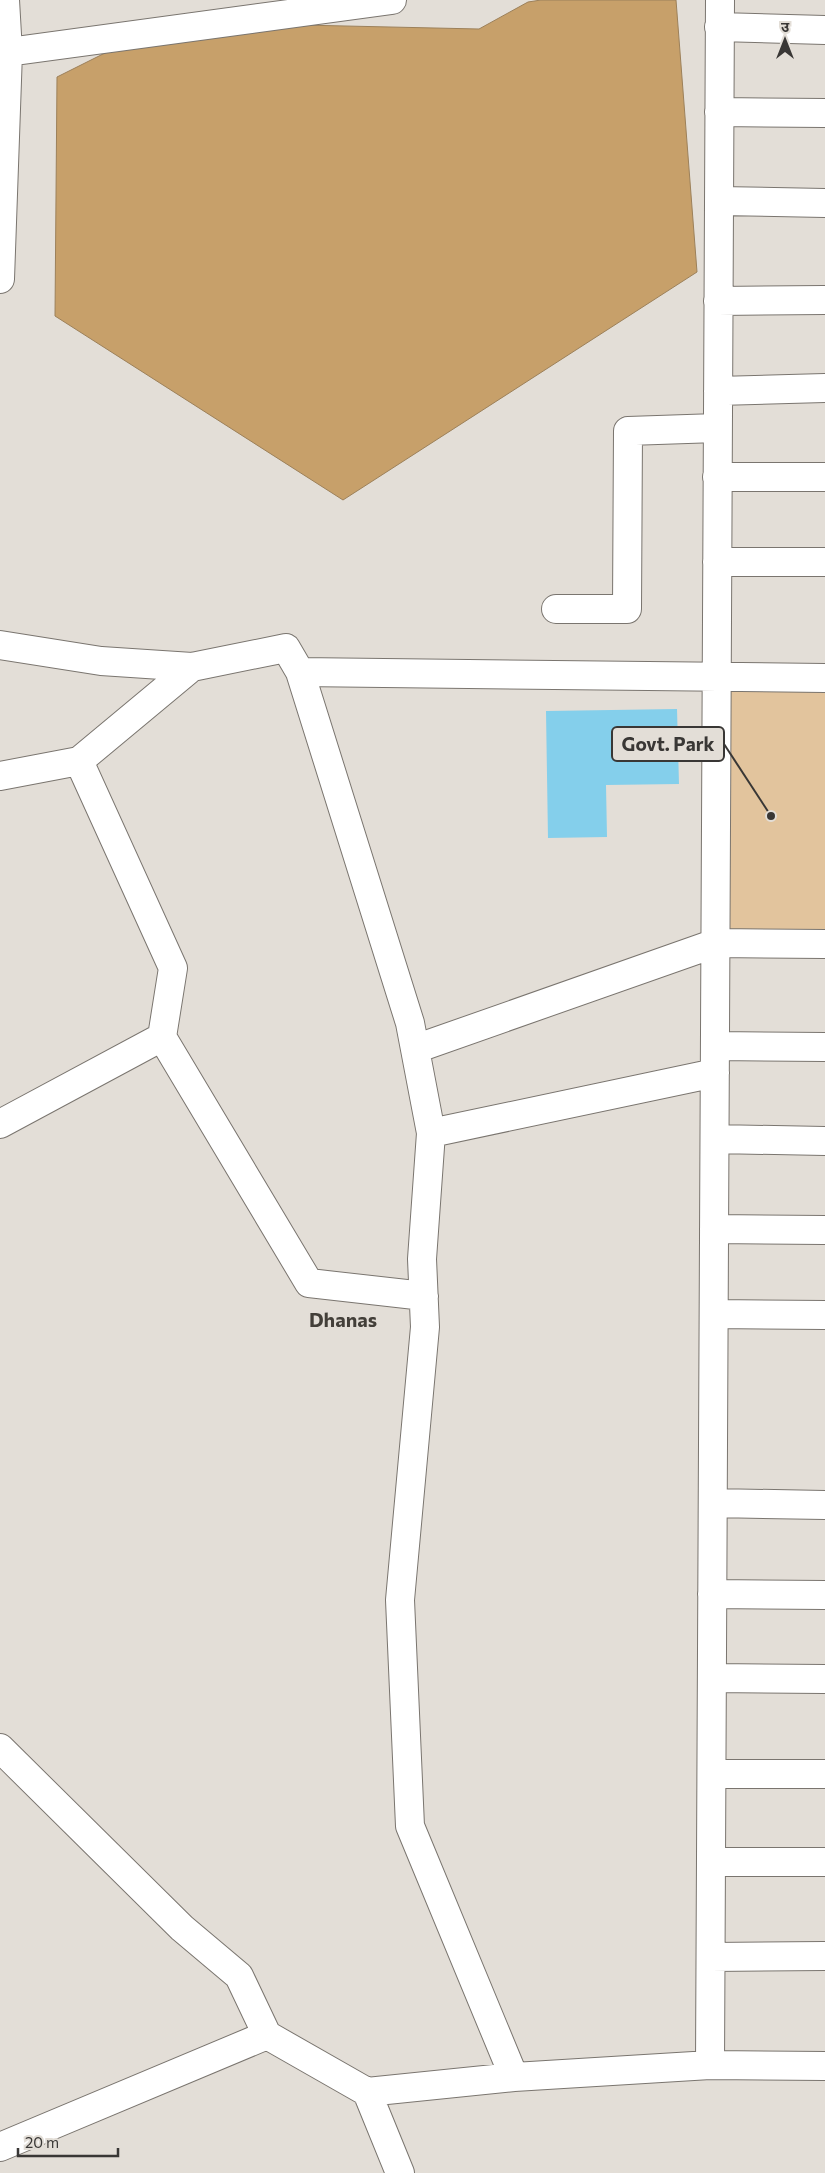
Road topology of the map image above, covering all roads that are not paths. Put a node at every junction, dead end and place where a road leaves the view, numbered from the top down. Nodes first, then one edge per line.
1 (5, 0) edge
2 (392, 0) edge
3 (720, 0) edge
4 (719, 27) junction
5 (825, 30) edge
6 (8, 52) junction
7 (719, 112) junction
8 (825, 113) edge
9 (719, 201) junction
10 (825, 203) edge
11 (0, 279) edge
12 (825, 300) edge
13 (718, 301) junction
14 (825, 388) edge
15 (718, 391) junction
16 (718, 428) junction
17 (718, 477) junction
18 (825, 477) edge
19 (717, 562) junction
20 (825, 562) edge
21 (556, 609) dead end
22 (0, 645) edge
23 (192, 667) junction
24 (300, 672) junction
25 (716, 677) junction
26 (825, 678) edge
27 (79, 762) junction
28 (0, 776) edge
29 (716, 942) junction
30 (825, 944) edge
31 (162, 1037) junction
32 (715, 1046) junction
33 (825, 1047) edge
34 (415, 1050) junction
35 (715, 1073) junction
36 (0, 1124) edge
37 (431, 1133) junction
38 (715, 1139) junction
39 (825, 1141) edge
40 (714, 1229) junction
41 (825, 1230) edge
42 (424, 1296) junction
43 (714, 1314) junction
44 (825, 1315) edge
45 (713, 1503) junction
46 (825, 1505) edge
47 (712, 1594) junction
48 (825, 1595) edge
49 (712, 1678) junction
50 (825, 1679) edge
51 (0, 1748) edge
52 (712, 1774) junction
53 (825, 1774) edge
54 (711, 1862) junction
55 (825, 1862) edge
56 (825, 1956) edge
57 (711, 1957) junction
58 (267, 2035) junction
59 (710, 2065) junction
60 (825, 2066) edge
61 (514, 2077) junction
62 (367, 2092) junction
63 (0, 2148) edge
64 (400, 2173) edge

1 - 6 street
2 - 6 street
3 - 4 street
4 - 5 street
4 - 7 street
6 - 11 street
7 - 8 street
7 - 9 street
9 - 10 street
9 - 13 street
12 - 13 street
13 - 15 street
14 - 15 street
15 - 16 street
16 - 17 street
16 - 21 street
17 - 18 street
17 - 19 street
19 - 20 street
19 - 25 street
22 - 23 street
23 - 24 street
23 - 27 street
24 - 25 street
24 - 34 street
25 - 26 street
25 - 29 street
27 - 28 street
27 - 31 street
29 - 30 street
29 - 32 street
29 - 34 street
31 - 36 street
31 - 42 street
32 - 33 street
32 - 35 street
34 - 37 street
35 - 37 street
35 - 38 street
37 - 42 street
38 - 39 street
38 - 40 street
40 - 41 street
40 - 43 street
42 - 61 street
43 - 44 street
43 - 45 street
45 - 46 street
45 - 47 street
47 - 48 street
47 - 49 street
49 - 50 street
49 - 52 street
51 - 58 street
52 - 53 street
52 - 54 street
54 - 55 street
54 - 57 street
56 - 57 street
57 - 59 street
58 - 62 street
58 - 63 street
59 - 60 street
59 - 61 street
61 - 62 street
62 - 64 street

